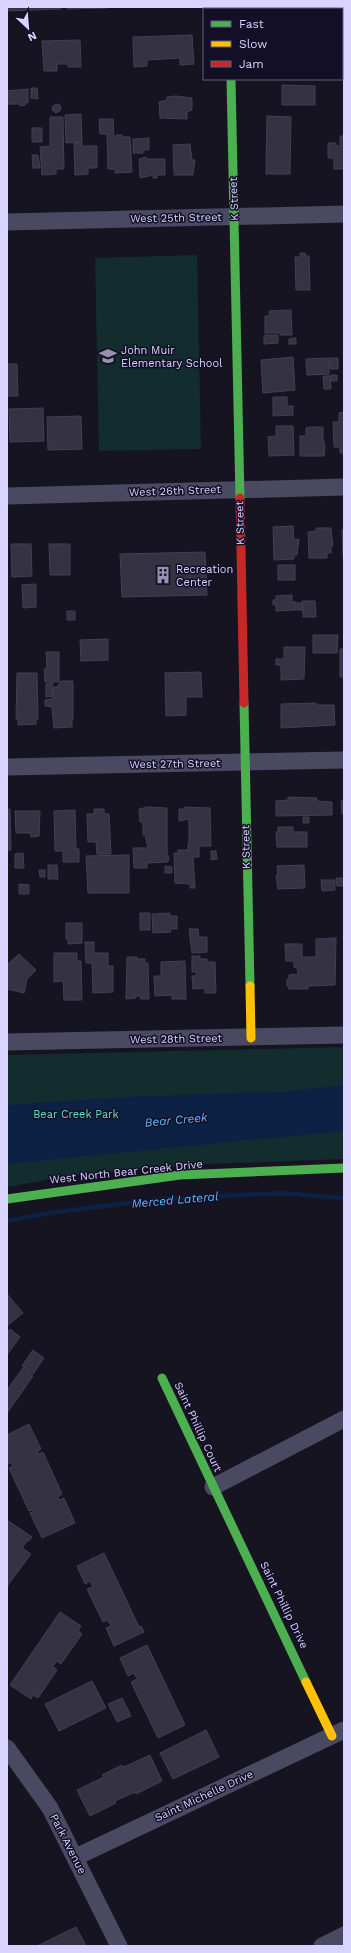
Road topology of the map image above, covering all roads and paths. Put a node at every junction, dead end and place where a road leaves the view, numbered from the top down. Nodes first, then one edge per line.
1 (230, 80) edge
2 (344, 214) edge
3 (234, 217) junction
4 (7, 222) edge
5 (344, 487) edge
6 (240, 489) junction
7 (7, 496) edge
8 (344, 760) edge
9 (244, 762) junction
10 (7, 767) edge
11 (344, 1035) edge
12 (251, 1038) junction
13 (7, 1042) edge
14 (344, 1168) edge
15 (7, 1199) edge
16 (162, 1378) dead end
17 (344, 1419) edge
18 (213, 1487) junction
19 (338, 1733) edge
20 (7, 1748) edge
21 (76, 1857) junction
22 (344, 1935) edge
23 (119, 1946) edge
24 (322, 1946) edge

1 - 3 street, K Street
2 - 3 street, West 25th Street
3 - 4 street, West 25th Street
3 - 6 street, K Street
5 - 6 street, West 26th Street
6 - 7 street, West 26th Street
6 - 9 street, K Street
8 - 9 street, West 27th Street
9 - 10 street, West 27th Street
9 - 12 street, K Street
11 - 12 street, West 28th Street
12 - 13 street, West 28th Street
14 - 15 street, West North Bear Creek Drive
16 - 18 street, Saint Phillip Court
17 - 18 street
18 - 19 street, Saint Phillip Drive
19 - 21 street, Saint Michelle Drive
20 - 21 street, Park Avenue
21 - 23 street, Park Avenue
22 - 24 street

